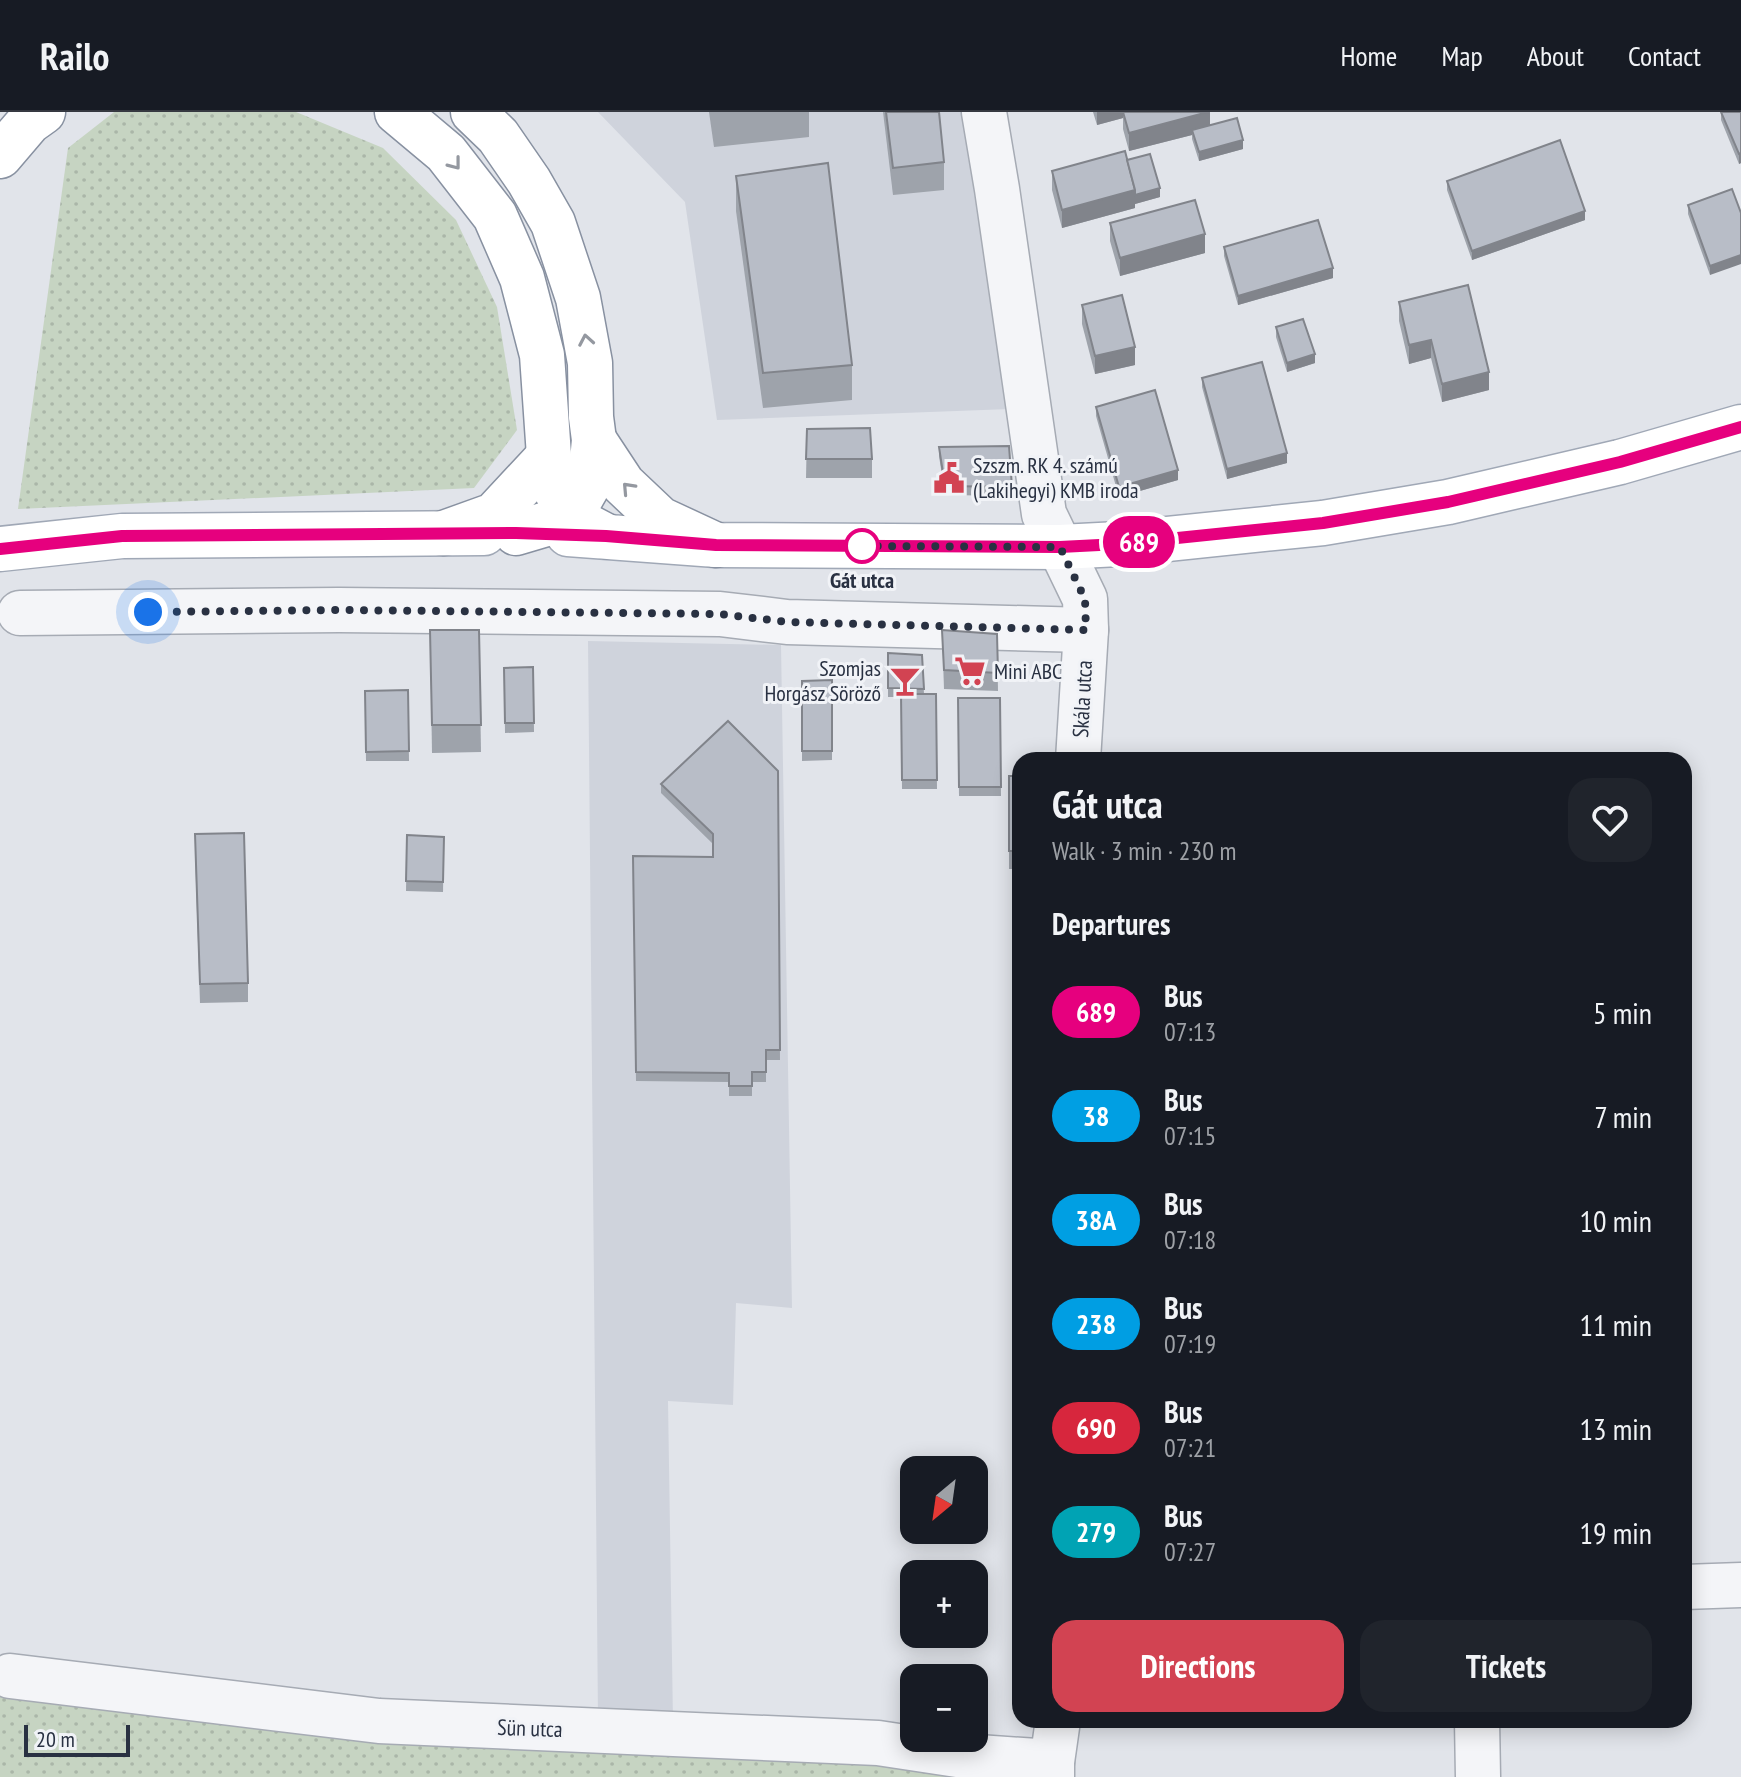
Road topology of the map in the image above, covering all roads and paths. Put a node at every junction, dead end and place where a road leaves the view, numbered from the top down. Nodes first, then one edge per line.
1 (43, 112) edge
2 (397, 112) edge
3 (473, 112) edge
4 (984, 112) edge
5 (0, 156) edge
6 (1741, 427) edge
7 (594, 440) junction
8 (549, 456) junction
9 (588, 526) junction
10 (444, 533) junction
11 (716, 545) junction
12 (1060, 547) junction
13 (0, 549) edge
14 (20, 613) dead end
15 (1086, 630) junction
16 (1078, 752) edge
17 (1741, 1585) edge
18 (1692, 1587) edge
19 (10, 1676) dead end
20 (1477, 1728) edge
21 (1054, 1753) edge
22 (1478, 1777) edge

1 - 5 main road
2 -> 8 main road
7 -> 3 main road
4 - 12 street
6 - 12 main road
7 - 9 main road
11 -> 7 main road
8 - 9 main road
8 - 10 main road
9 - 10 main road
9 - 11 main road
10 - 13 main road
11 - 12 main road
12 - 15 street, Skála utca
14 - 15 street
15 - 16 street, Skála utca
17 - 18 street
19 - 21 street, Sün utca
20 - 22 street

